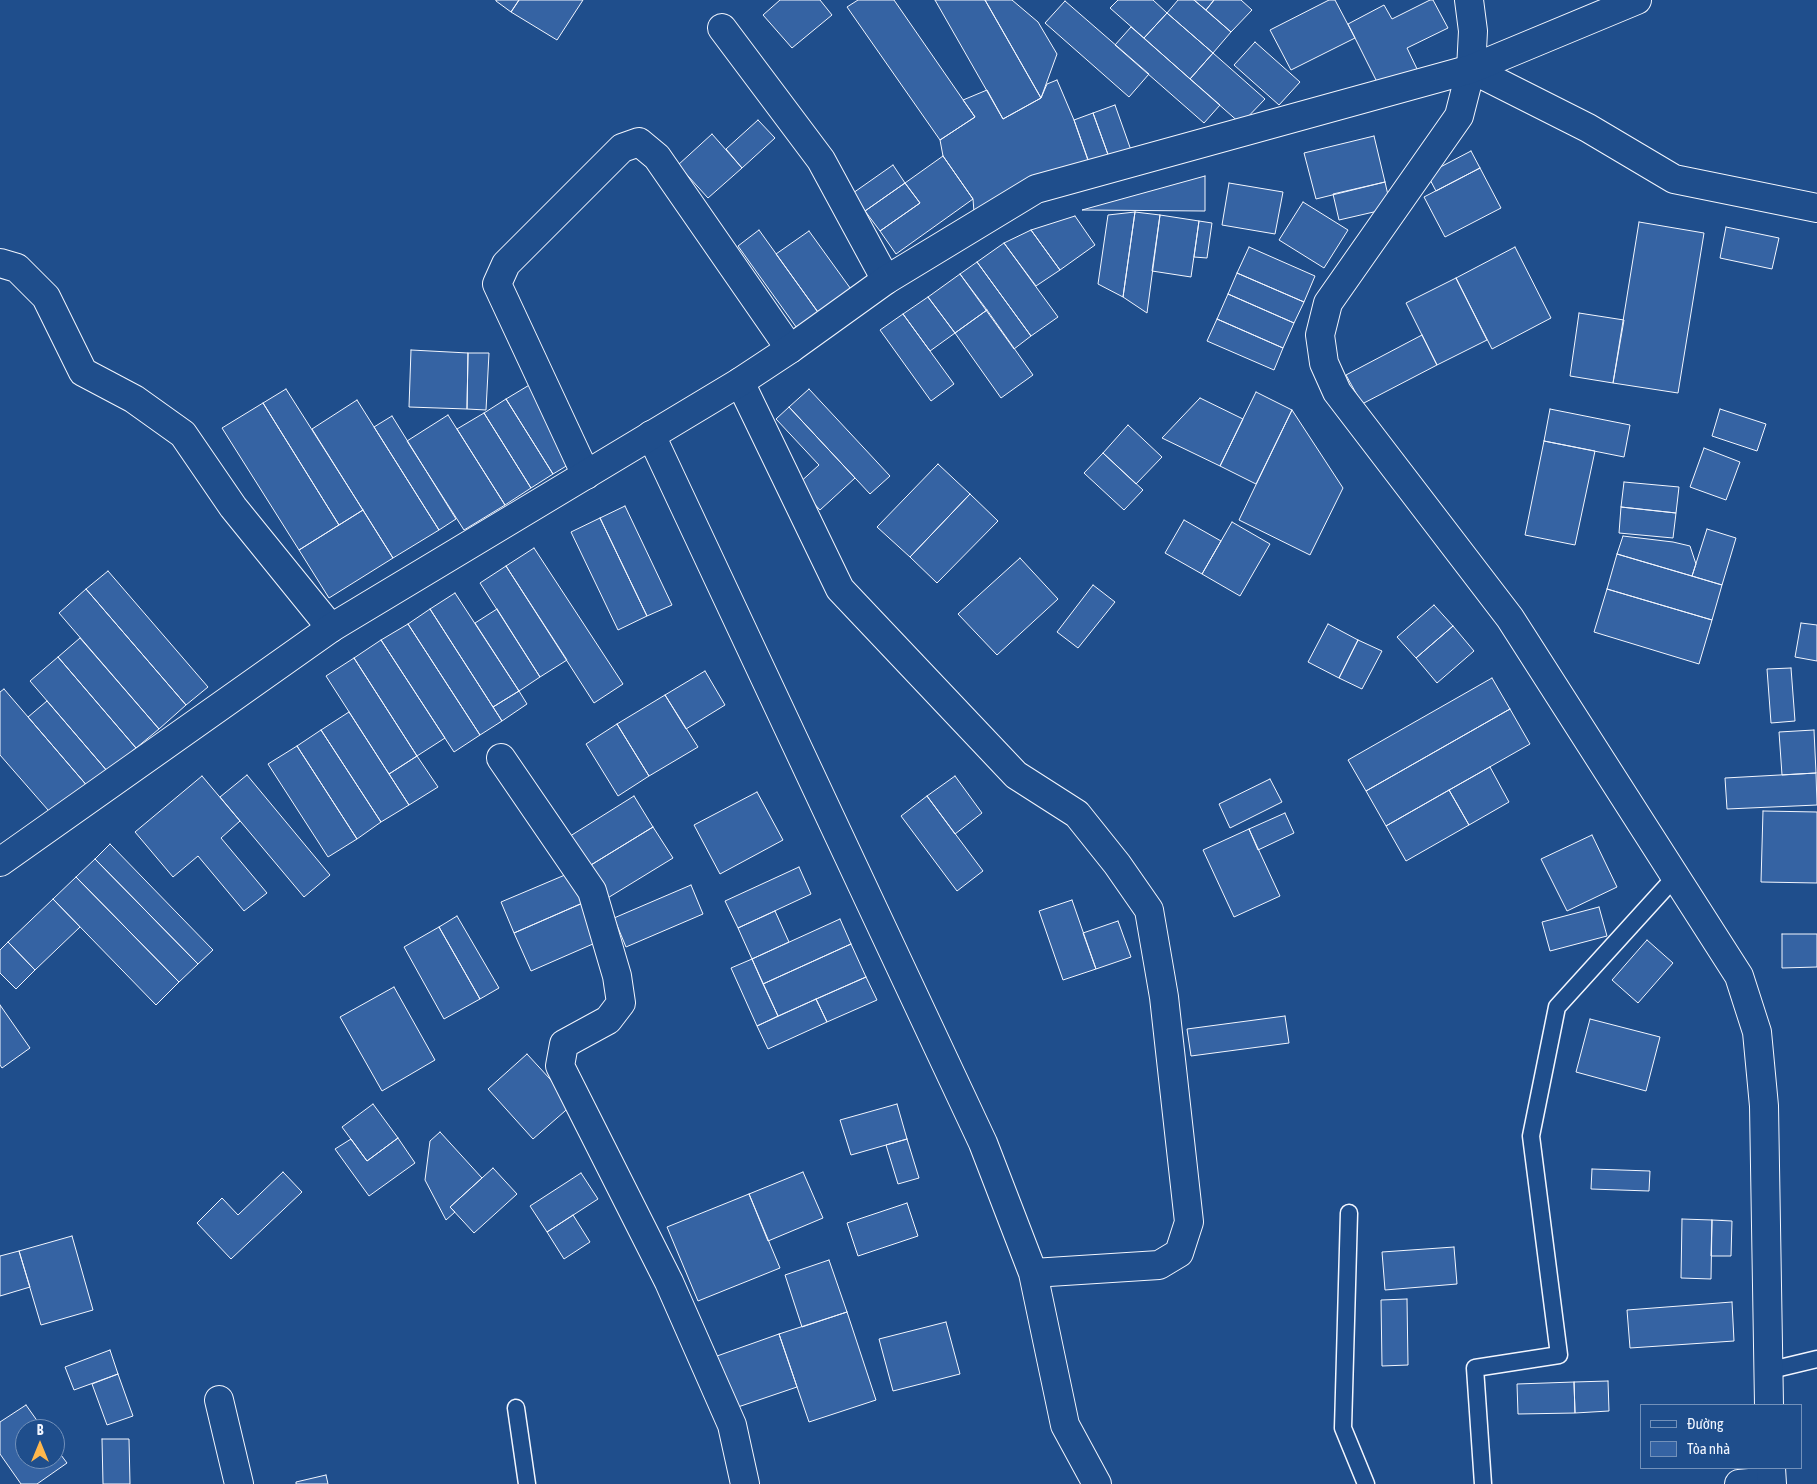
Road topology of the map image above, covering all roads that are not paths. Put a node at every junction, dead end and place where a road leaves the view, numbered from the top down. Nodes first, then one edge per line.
1 (1469, 0) edge
2 (1637, 0) edge
3 (722, 28) dead end
4 (1471, 69) junction
5 (1817, 208) edge
6 (0, 263) edge
7 (886, 280) junction
8 (790, 349) junction
9 (740, 382) junction
10 (651, 434) junction
11 (586, 475) junction
12 (331, 628) junction
13 (501, 758) dead end
14 (0, 862) edge
15 (1676, 876) junction
16 (1349, 1213) dead end
17 (1034, 1273) junction
18 (1817, 1359) edge
19 (1767, 1371) junction
20 (220, 1400) dead end
21 (1769, 1404) edge
22 (516, 1408) dead end
23 (1771, 1478) edge
24 (239, 1484) edge
25 (527, 1484) edge
26 (745, 1484) edge
27 (1097, 1484) edge
28 (1366, 1484) edge
29 (1483, 1484) edge
30 (1739, 1484) edge

1 - 4 street
2 - 4 street
3 - 7 street
4 - 5 street
4 - 7 street
4 - 15 street
6 - 12 street
7 - 8 street
8 - 9 street
8 - 11 street
9 - 10 street
9 - 17 street
10 - 11 street
10 - 17 street
11 - 12 street
12 - 14 street
13 - 26 street
15 - 19 street
15 - 29 lane
16 - 28 lane
17 - 27 street
18 - 19 lane
19 - 21 street
20 - 24 street
22 - 25 lane
23 - 30 street

